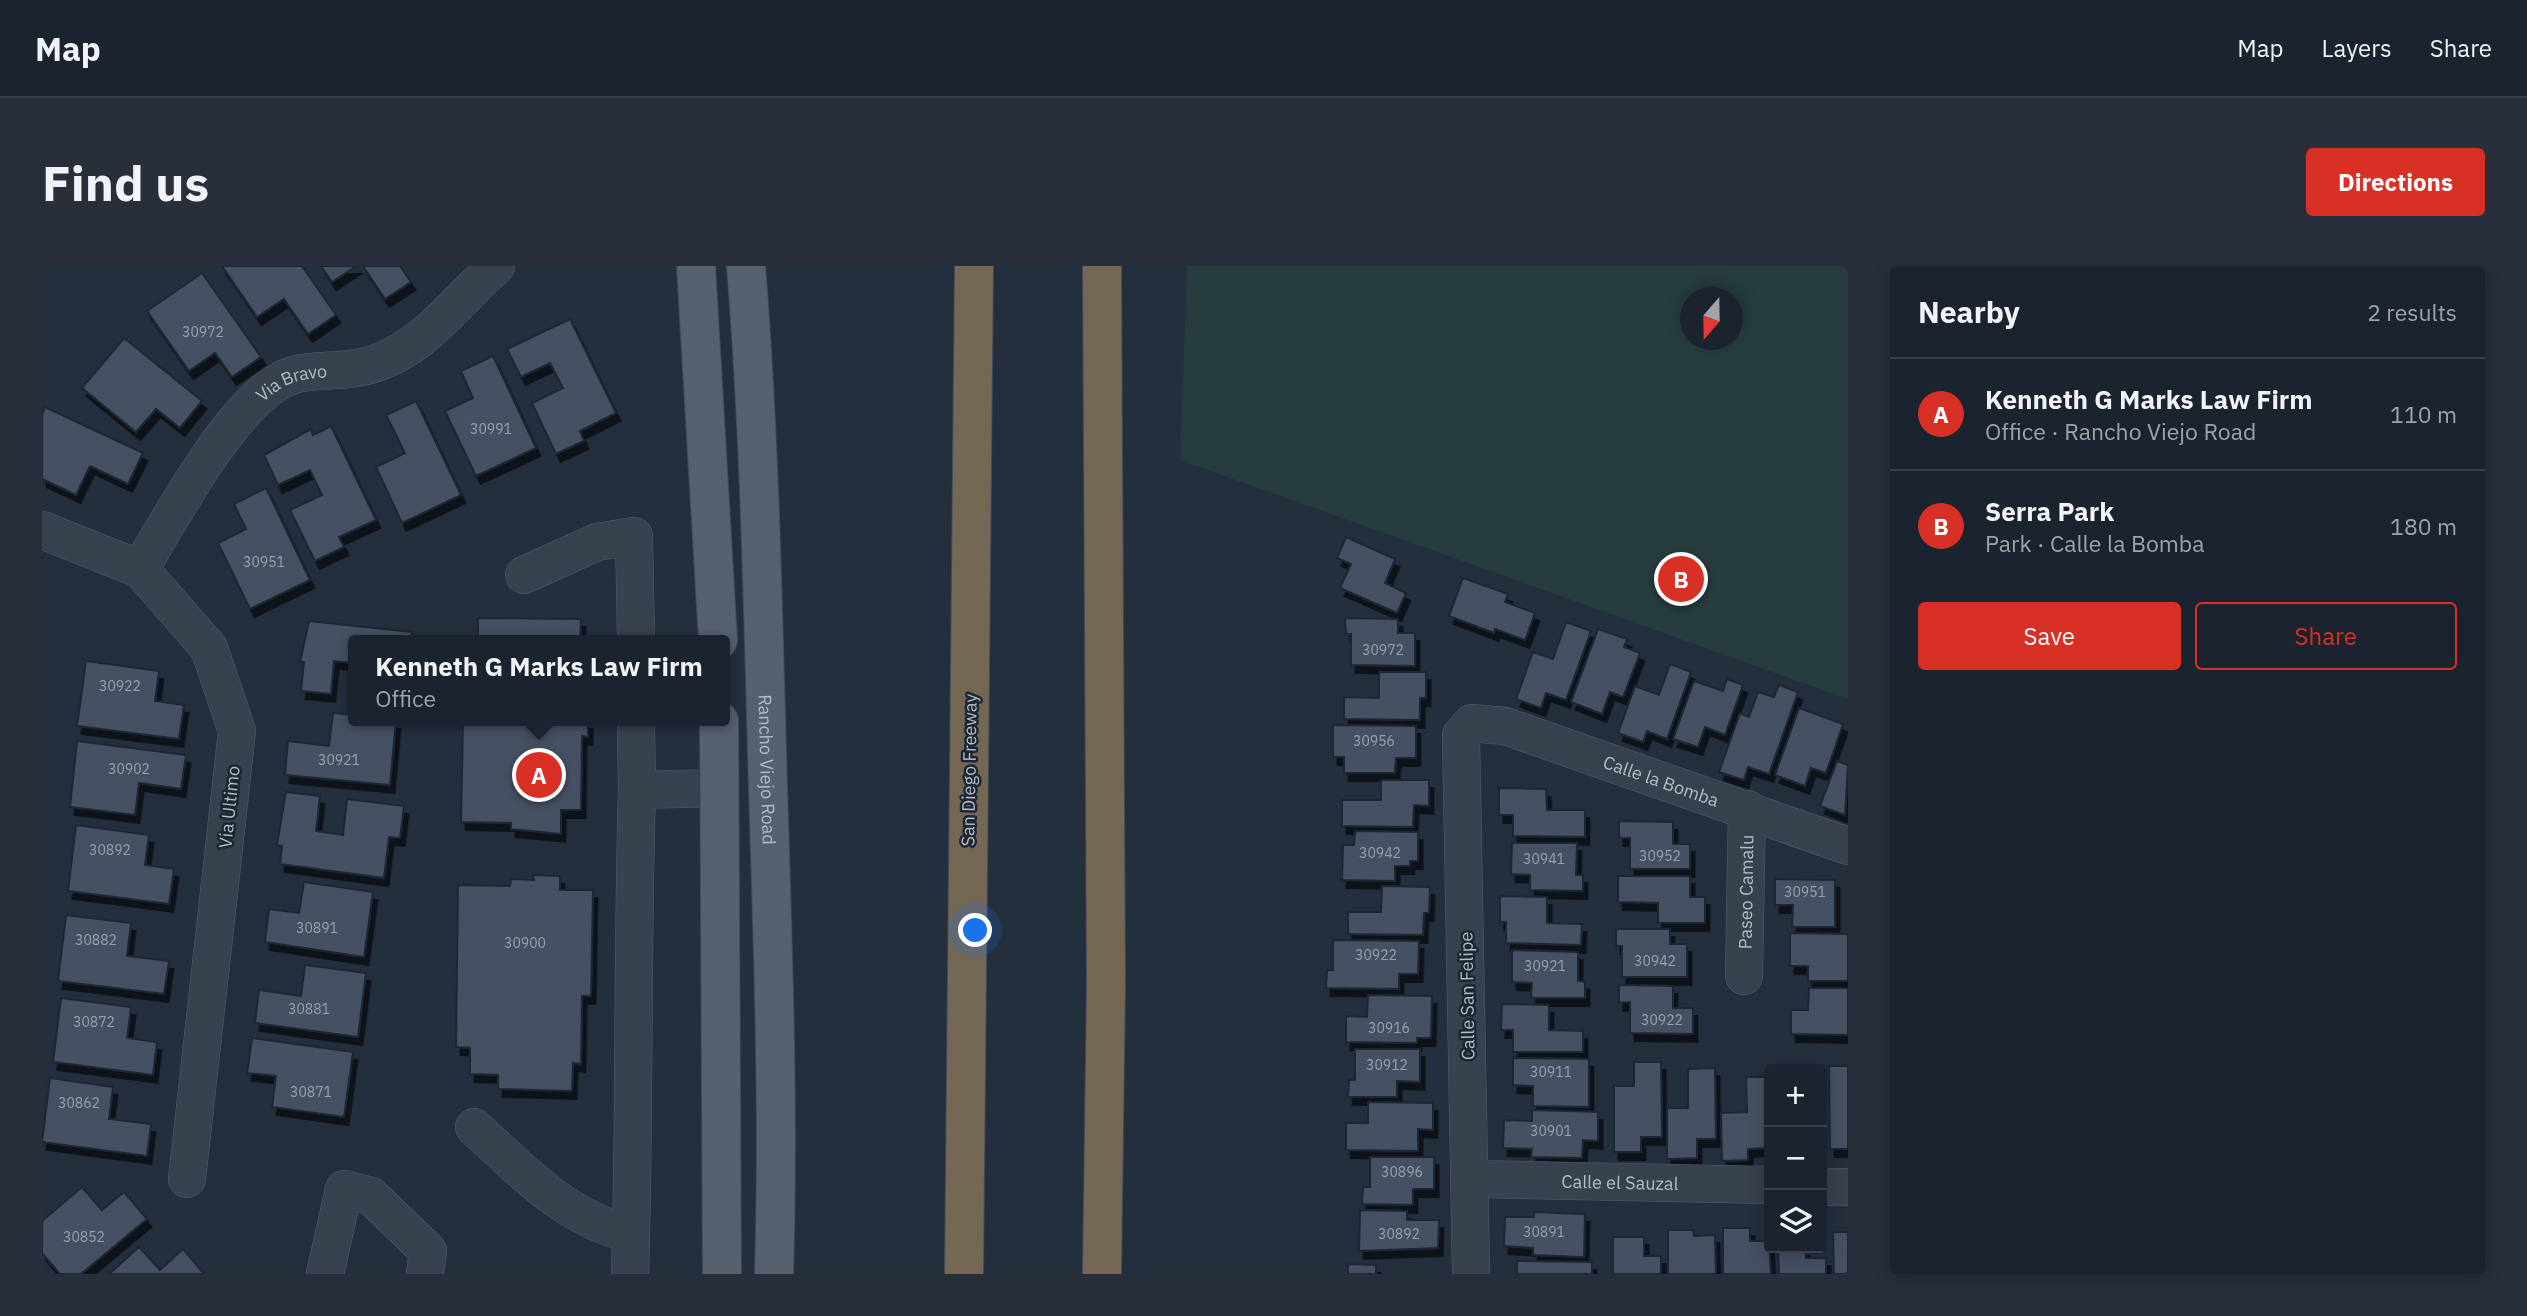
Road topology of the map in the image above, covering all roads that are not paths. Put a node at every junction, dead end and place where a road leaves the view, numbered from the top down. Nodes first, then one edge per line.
1 (496, 266) edge
2 (696, 266) edge
3 (746, 266) edge
4 (974, 266) edge
5 (1102, 266) edge
6 (42, 530) edge
7 (140, 569) junction
8 (524, 575) dead end
9 (636, 635) edge
10 (718, 635) edge
11 (1472, 723) joint
12 (636, 726) edge
13 (719, 726) edge
14 (720, 788) junction
15 (637, 790) junction
16 (1746, 809) junction
17 (1848, 846) edge
18 (1744, 976) dead end
19 (474, 1127) dead end
20 (187, 1179) dead end
21 (1471, 1179) junction
22 (1764, 1185) edge
23 (1827, 1187) edge
24 (1848, 1187) edge
25 (631, 1234) junction
26 (770, 1271) edge
27 (326, 1274) edge
28 (425, 1274) edge
29 (630, 1274) edge
30 (722, 1274) edge
31 (964, 1274) edge
32 (1102, 1274) edge
33 (1471, 1274) edge

1 - 7 street, Via Bravo
2 - 10 main road
3 - 26 main road, Rancho Viejo Road
4 - 31 highway, San Diego Freeway
5 - 32 highway
6 - 7 street, Via Ultimo
7 - 20 street, Via Ultimo
8 - 9 street
11 - 16 street, Calle la Bomba
11 - 21 street, Calle San Felipe
12 - 15 street
13 - 14 main road
14 - 15 street
14 - 30 main road
15 - 25 street
16 - 17 street, Calle la Bomba
16 - 18 street, Paseo Camalu
19 - 25 street
21 - 22 street, Calle el Sauzal
21 - 33 street, Calle San Felipe
23 - 24 street
25 - 29 street
27 - 28 street

